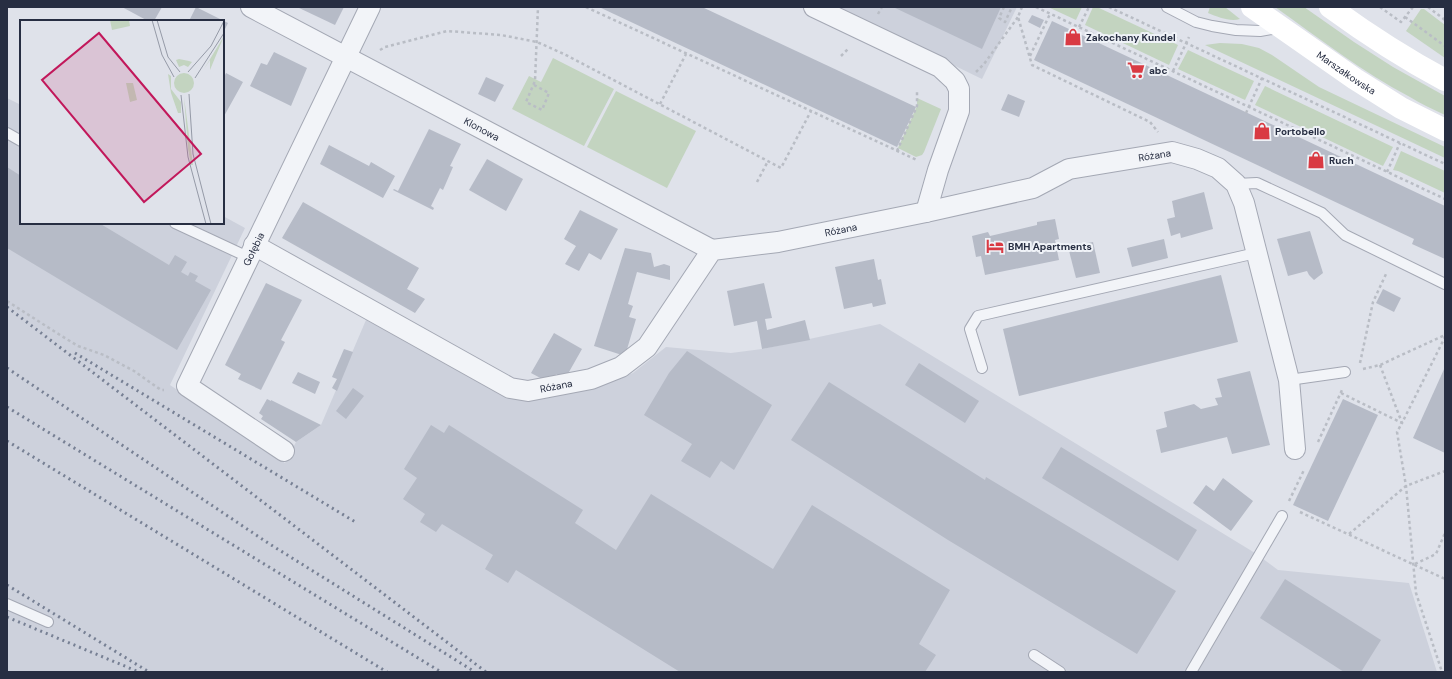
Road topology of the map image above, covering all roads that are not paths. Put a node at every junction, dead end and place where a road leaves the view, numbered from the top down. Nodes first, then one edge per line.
1 (251, 7) edge
2 (370, 7) edge
3 (814, 7) edge
4 (1167, 7) edge
5 (1252, 7) edge
6 (1330, 7) edge
7 (1281, 28) junction
8 (354, 61) junction
9 (1445, 80) edge
10 (1445, 130) edge
11 (7, 133) edge
12 (20, 140) edge
13 (1236, 184) junction
14 (926, 212) junction
15 (178, 224) edge
16 (712, 250) junction
17 (251, 251) junction
18 (1256, 253) junction
19 (1445, 284) edge
20 (982, 368) dead end
21 (1345, 372) road end
22 (1289, 380) junction
23 (1295, 449) dead end
24 (284, 451) dead end
25 (1282, 516) dead end
26 (7, 604) edge
27 (48, 622) dead end
28 (1034, 655) dead end
29 (1060, 672) edge
30 (1191, 672) edge

1 - 8 street, Klonowa
2 - 8 street, Gołębia
3 - 14 street
4 - 7 lane
5 - 7 main road, Marszałkowska
6 - 9 main road
7 - 10 main road, Marszałkowska
8 - 16 street, Klonowa
8 - 17 street, Gołębia
11 - 12 lane
13 - 14 street, Różana
13 - 18 street, Różana
13 - 19 lane
14 - 16 street, Różana
15 - 17 lane
16 - 17 street, Różana
17 - 24 street, Gołębia
18 - 20 lane
18 - 22 street, Różana
21 - 22 lane
22 - 23 street, Różana
25 - 30 lane
26 - 27 lane
28 - 29 lane

